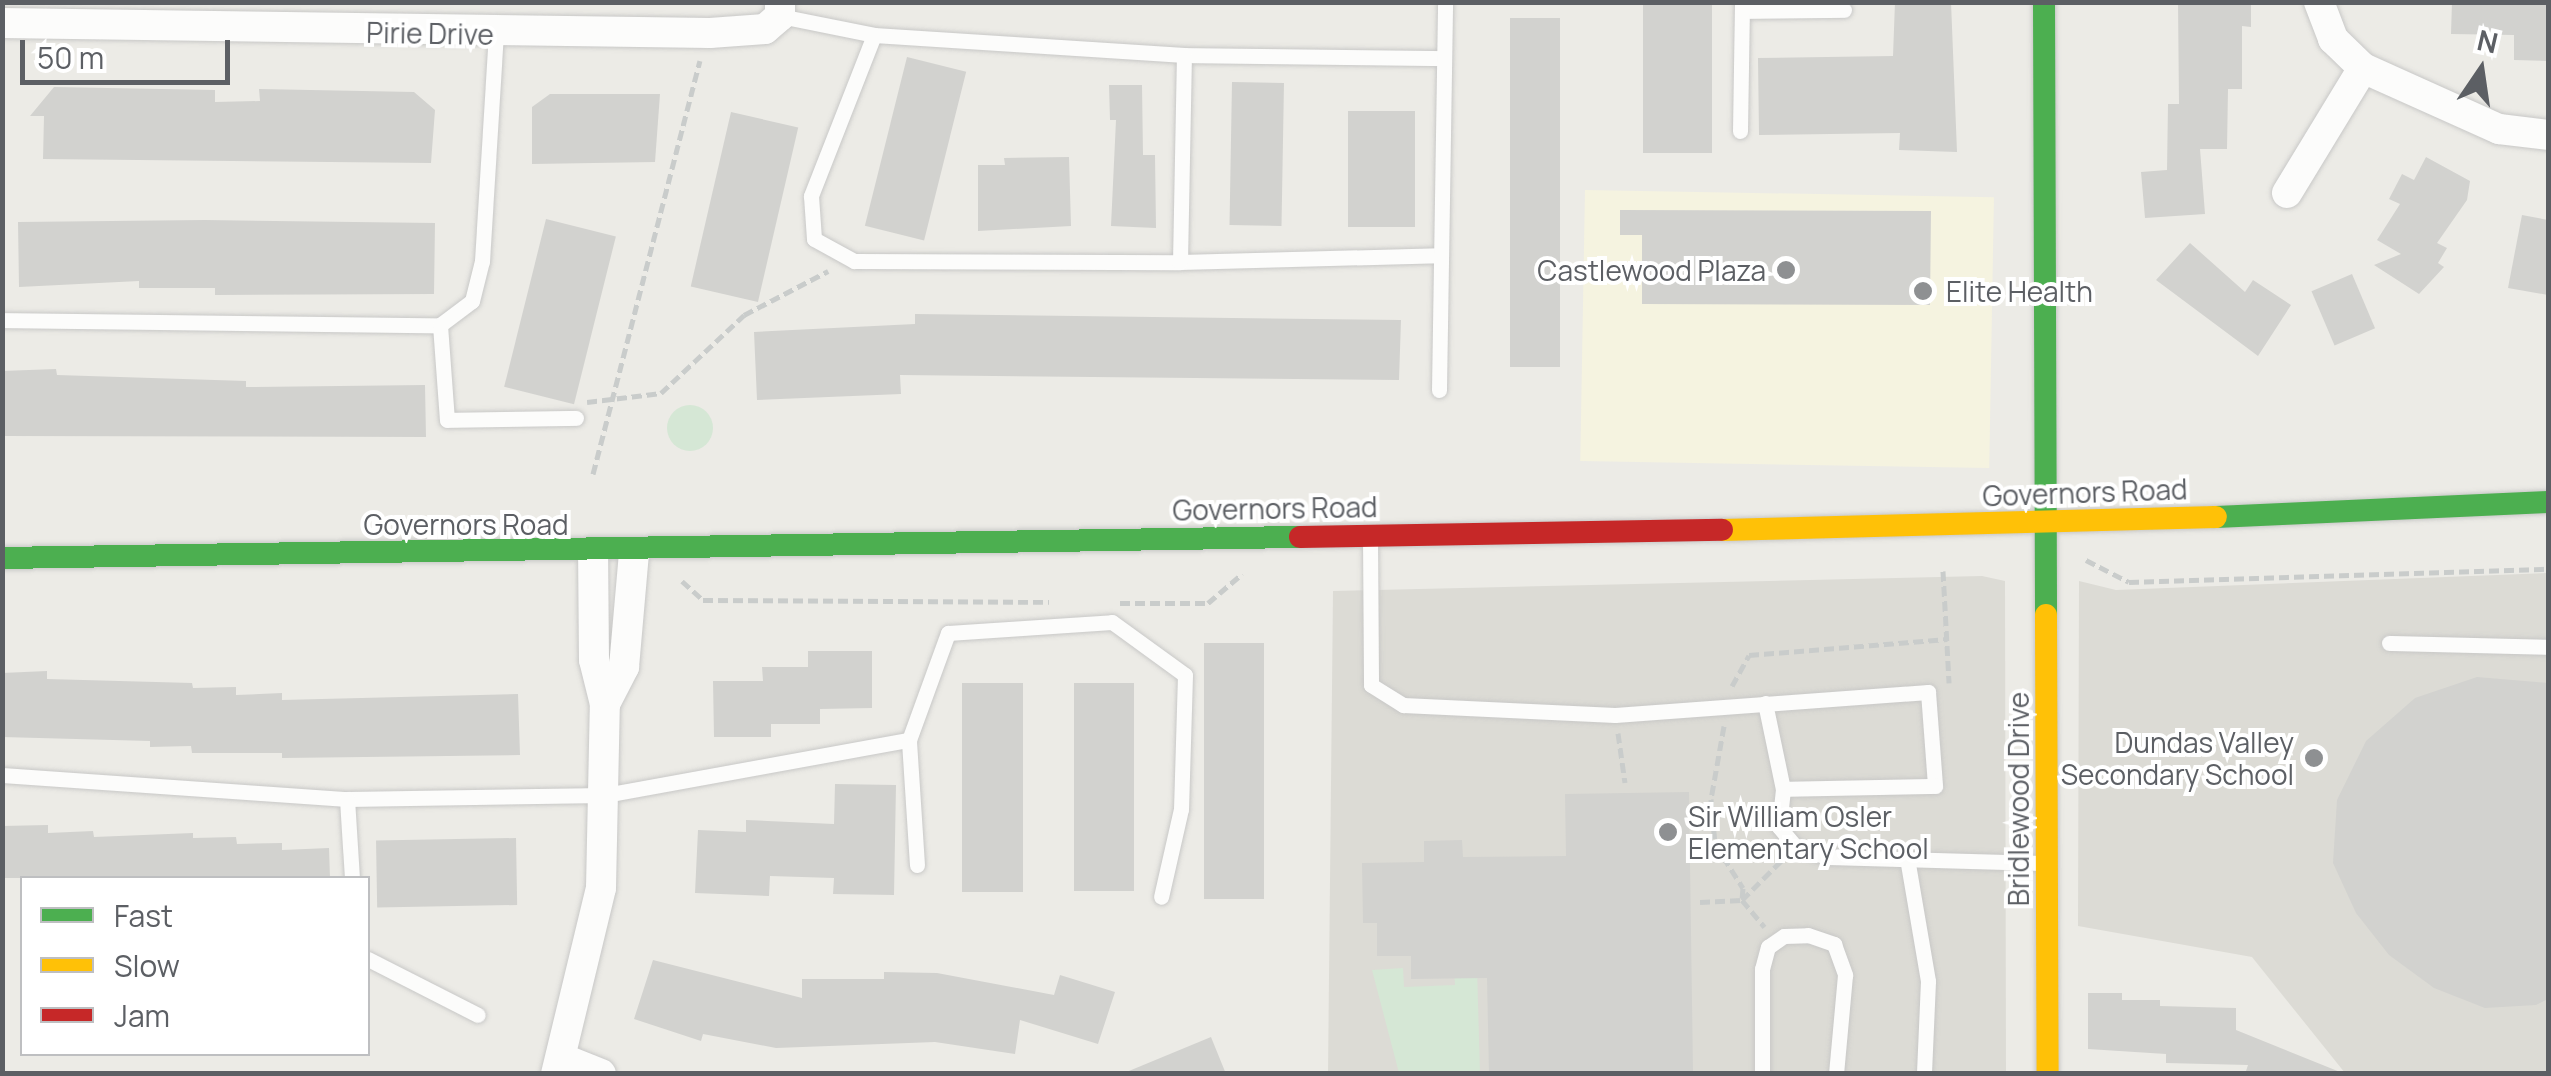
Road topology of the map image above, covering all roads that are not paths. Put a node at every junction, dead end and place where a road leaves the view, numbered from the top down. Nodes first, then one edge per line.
1 (1445, 2) edge
2 (2044, 2) edge
3 (2319, 2) edge
4 (1742, 7) edge
5 (780, 9) edge
6 (1844, 10) dead end
7 (2, 23) edge
8 (496, 35) junction
9 (874, 35) junction
10 (1184, 55) junction
11 (1444, 58) junction
12 (2363, 68) junction
13 (1740, 131) dead end
14 (2548, 136) edge
15 (2288, 193) dead end
16 (1439, 254) junction
17 (1180, 262) junction
18 (2, 320) edge
19 (440, 325) junction
20 (1439, 390) dead end
21 (576, 418) road end
22 (2548, 502) edge
23 (2048, 525) junction
24 (1370, 536) junction
25 (634, 552) junction
26 (594, 553) junction
27 (2, 558) edge
28 (2389, 644) dead end
29 (2548, 647) edge
30 (1765, 703) junction
31 (605, 704) junction
32 (910, 740) junction
33 (2, 775) edge
34 (1782, 789) junction
35 (604, 795) junction
36 (347, 799) junction
37 (1907, 858) junction
38 (2048, 863) junction
39 (917, 864) dead end
40 (352, 876) edge
41 (1161, 896) dead end
42 (370, 959) edge
43 (478, 1015) dead end
44 (558, 1066) edge
45 (601, 1074) edge
46 (1762, 1074) edge
47 (1836, 1074) edge
48 (1924, 1074) edge
49 (2048, 1074) edge

1 - 11 lane
2 - 23 main road, Bridlewood Drive
3 - 12 street
4 - 6 lane
4 - 13 lane
5 - 8 street, Pirie Drive
5 - 9 lane
7 - 8 street, Pirie Drive
8 - 19 lane
9 - 10 lane
9 - 17 lane
10 - 11 lane
10 - 17 lane
11 - 16 lane
12 - 14 street
12 - 15 street
16 - 17 lane
16 - 20 lane
18 - 19 lane
19 - 21 lane
22 - 23 main road, Governors Road
23 - 24 main road, Governors Road
23 - 38 main road, Bridlewood Drive
24 - 25 main road, Governors Road
24 - 30 lane
25 - 26 main road, Governors Road
25 - 31 street
26 - 27 main road, Governors Road
26 - 31 street
28 - 29 lane
30 - 34 lane
30 - 34 lane
31 - 35 street
32 - 35 lane
32 - 39 lane
32 - 41 lane
33 - 36 lane
34 - 37 lane
35 - 36 lane
35 - 44 street
36 - 40 lane
37 - 38 lane
37 - 48 lane
38 - 49 main road, Bridlewood Drive
42 - 43 lane
44 - 45 street
46 - 47 lane

